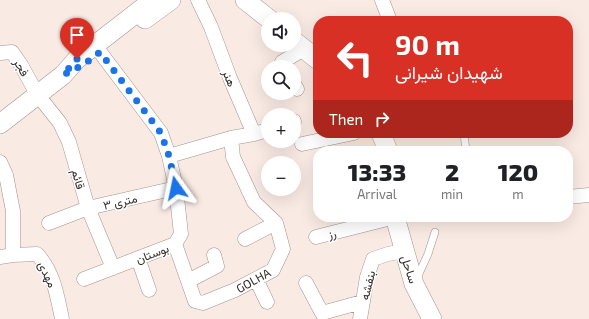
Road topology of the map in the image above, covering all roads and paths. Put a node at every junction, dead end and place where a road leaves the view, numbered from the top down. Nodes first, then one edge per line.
1 (153, 0) edge
2 (171, 0) edge
3 (198, 0) edge
4 (244, 0) edge
5 (382, 0) edge
6 (261, 13) edge
7 (388, 16) edge
8 (305, 50) edge
9 (100, 52) junction
10 (0, 53) edge
11 (286, 60) edge
12 (63, 75) junction
13 (37, 94) junction
14 (0, 124) edge
15 (261, 132) edge
16 (254, 134) junction
17 (231, 138) junction
18 (330, 138) edge
19 (302, 144) dead end
20 (169, 156) junction
21 (0, 162) edge
22 (176, 188) junction
23 (589, 194) edge
24 (573, 196) edge
25 (88, 208) junction
26 (375, 222) edge
27 (396, 222) edge
28 (49, 223) dead end
29 (276, 223) junction
30 (435, 232) dead end
31 (316, 237) dead end
32 (245, 239) dead end
33 (176, 244) junction
34 (404, 251) junction
35 (214, 255) dead end
36 (6, 256) edge
37 (138, 258) junction
38 (113, 268) junction
39 (84, 278) dead end
40 (256, 279) junction
41 (188, 281) junction
42 (306, 283) dead end
43 (414, 284) junction
44 (148, 290) dead end
45 (267, 302) dead end
46 (362, 302) junction
47 (62, 319) edge
48 (360, 319) edge
49 (432, 319) edge

1 - 12 street
2 - 9 street
3 - 16 street, هنر
4 - 6 street
5 - 7 street
8 - 11 street
9 - 12 street
9 - 20 street, بوستان
10 - 13 street, فجر
12 - 13 street
13 - 14 street
13 - 25 street, قائم
15 - 16 street
16 - 17 street
17 - 20 street
17 - 29 street
18 - 19 street
20 - 22 street, بوستان
21 - 36 street, مهدی
22 - 25 street, ۳ متری
22 - 33 street, بوستان
23 - 24 street
25 - 28 street, ۳ متری
25 - 38 street, قائم
26 - 31 street, رز
27 - 34 street, ساحل
29 - 32 street
29 - 40 street, GOLHA
30 - 43 lane
33 - 37 street, بوستان
33 - 41 street, GOLHA
34 - 43 street, ساحل
34 - 46 street, بنفشه
35 - 41 street
36 - 47 street, مهدی
37 - 38 street, بوستان
37 - 44 street
38 - 39 street, بوستان
40 - 41 street, GOLHA
40 - 45 street
42 - 46 street
43 - 49 street, ساحل
46 - 48 street, بنفشه

